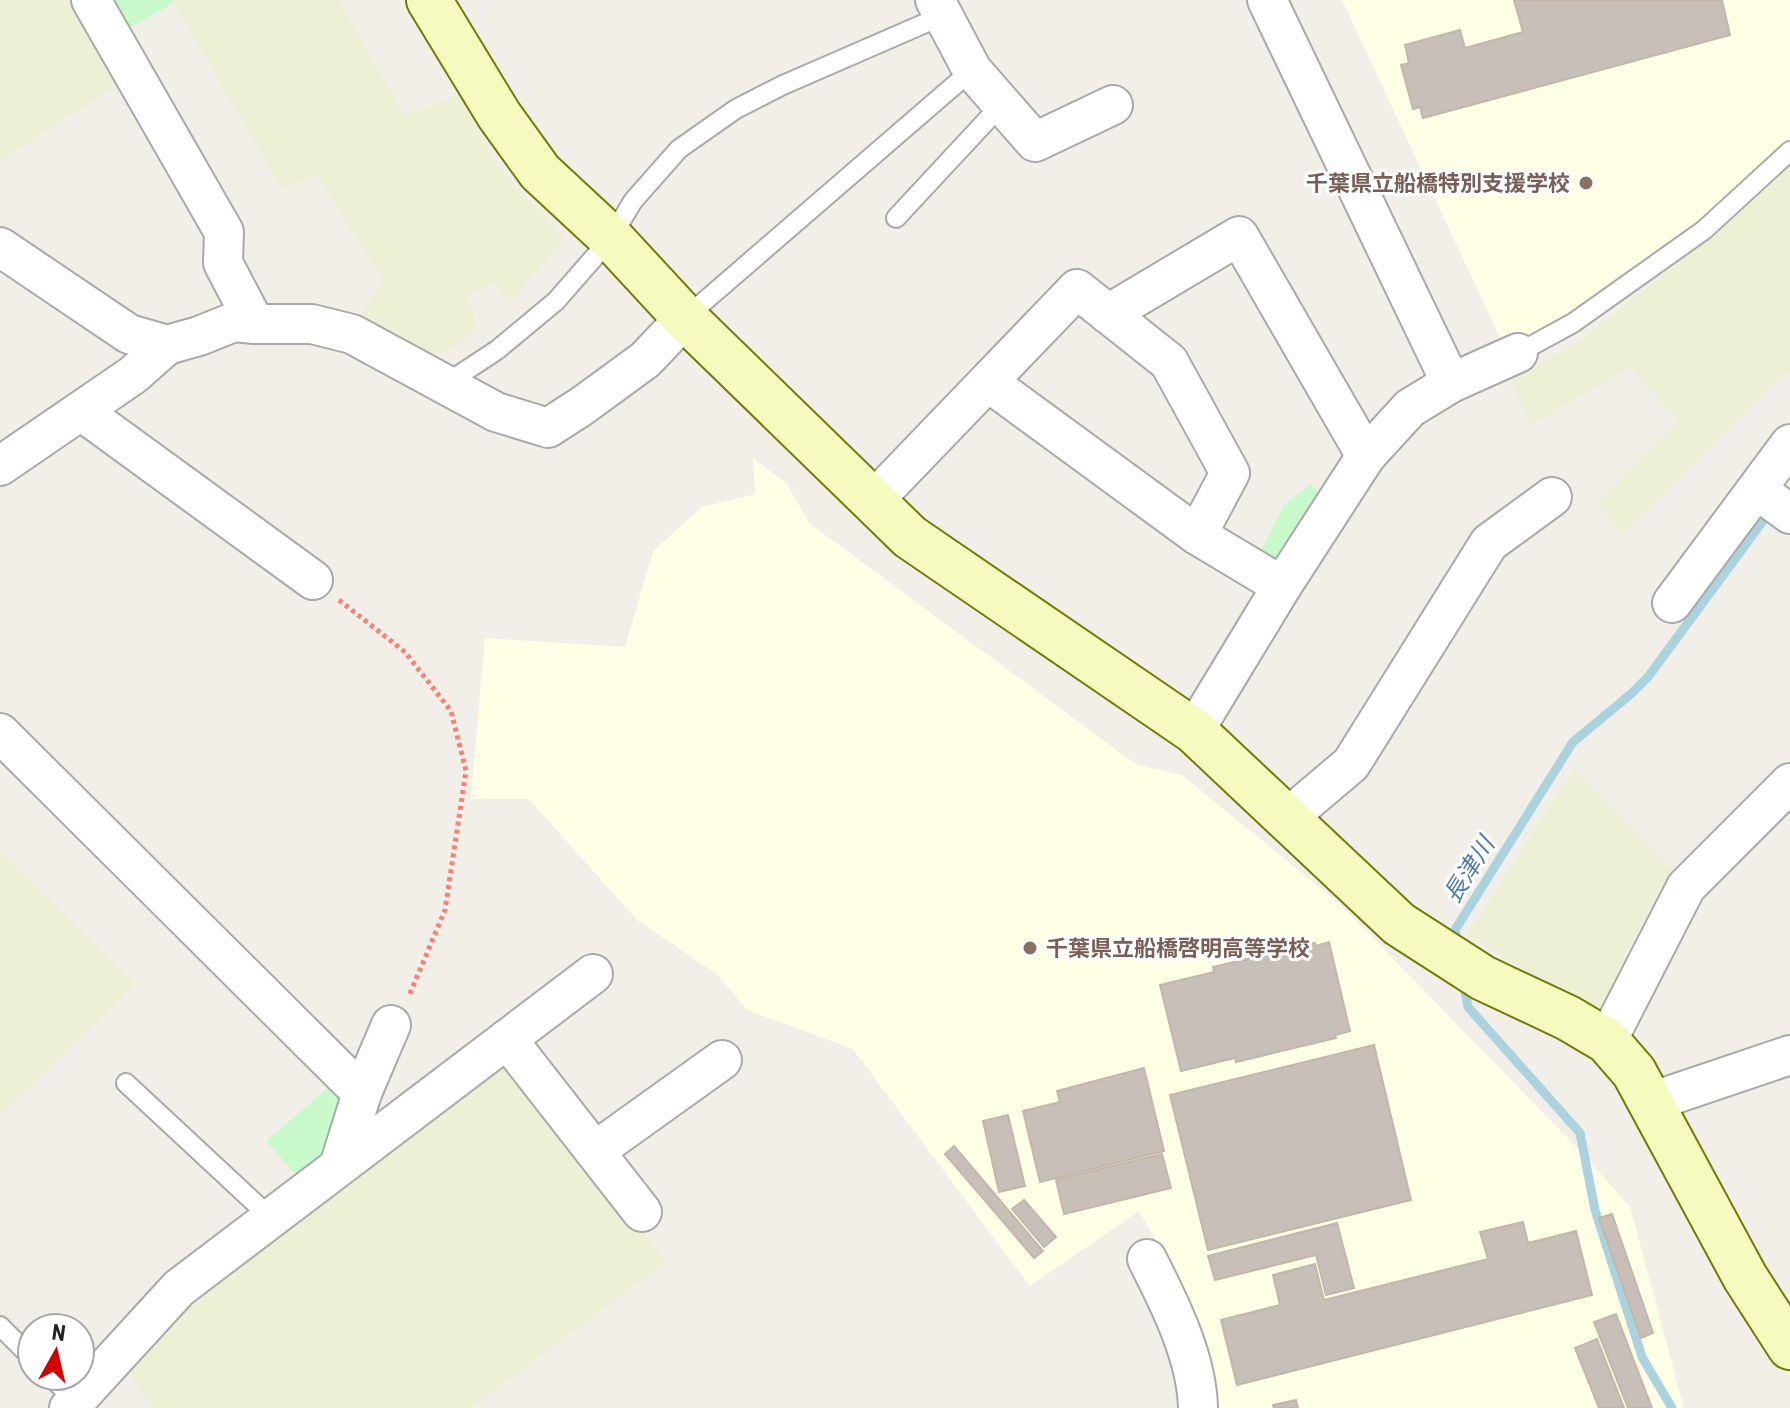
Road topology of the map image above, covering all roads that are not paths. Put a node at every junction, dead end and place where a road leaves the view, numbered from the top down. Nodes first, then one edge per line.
1 (91, 0) edge
2 (429, 0) edge
3 (1267, 0) edge
4 (940, 8) edge
5 (972, 70) junction
6 (1002, 104) junction
7 (1113, 105) dead end
8 (1790, 151) edge
9 (896, 218) dead end
10 (611, 238) junction
11 (0, 247) edge
12 (1108, 314) junction
13 (685, 318) junction
14 (255, 324) junction
15 (167, 345) junction
16 (1518, 353) joint
17 (988, 382) junction
18 (1451, 383) junction
19 (444, 385) junction
20 (81, 411) junction
21 (1790, 444) edge
22 (1366, 456) junction
23 (0, 466) edge
24 (1757, 490) junction
25 (1552, 497) dead end
26 (873, 501) junction
27 (1790, 514) edge
28 (1197, 535) junction
29 (313, 580) road end
30 (1282, 586) junction
31 (1672, 603) dead end
32 (1194, 731) junction
33 (0, 733) edge
34 (1790, 783) edge
35 (1286, 819) junction
36 (593, 974) dead end
37 (391, 1025) road end
38 (507, 1039) junction
39 (1607, 1041) junction
40 (1790, 1055) edge
41 (722, 1060) dead end
42 (126, 1083) dead end
43 (362, 1093) junction
44 (1651, 1102) junction
45 (595, 1151) junction
46 (339, 1166) junction
47 (642, 1212) dead end
48 (271, 1218) junction
49 (1147, 1259) dead end
50 (0, 1326) edge
51 (16, 1342) edge
52 (1790, 1347) edge
53 (65, 1395) edge
54 (1198, 1408) edge

1 - 14 street
2 - 10 street
3 - 18 street
4 - 5 street
4 - 10 lane
5 - 6 street
5 - 13 lane
6 - 7 street
6 - 9 lane
8 - 16 lane
10 - 13 street
10 - 19 lane
11 - 15 street
12 - 17 street
12 - 22 street
12 - 28 street
13 - 19 street
13 - 26 street
14 - 15 street
14 - 19 street
15 - 20 street
16 - 18 street
17 - 26 street
17 - 28 street
18 - 22 street
20 - 23 street
20 - 29 street
21 - 24 street
22 - 30 street
24 - 27 street
24 - 31 street
25 - 35 street
26 - 32 street
28 - 30 street
30 - 32 street
32 - 35 street
33 - 43 street
34 - 39 street
35 - 39 street
36 - 38 street
37 - 43 street
38 - 45 street
38 - 46 street
39 - 44 street
40 - 44 street
41 - 45 street
42 - 48 lane
43 - 46 street
44 - 52 street
45 - 47 street
46 - 48 street
48 - 53 street
49 - 54 street
50 - 51 lane

